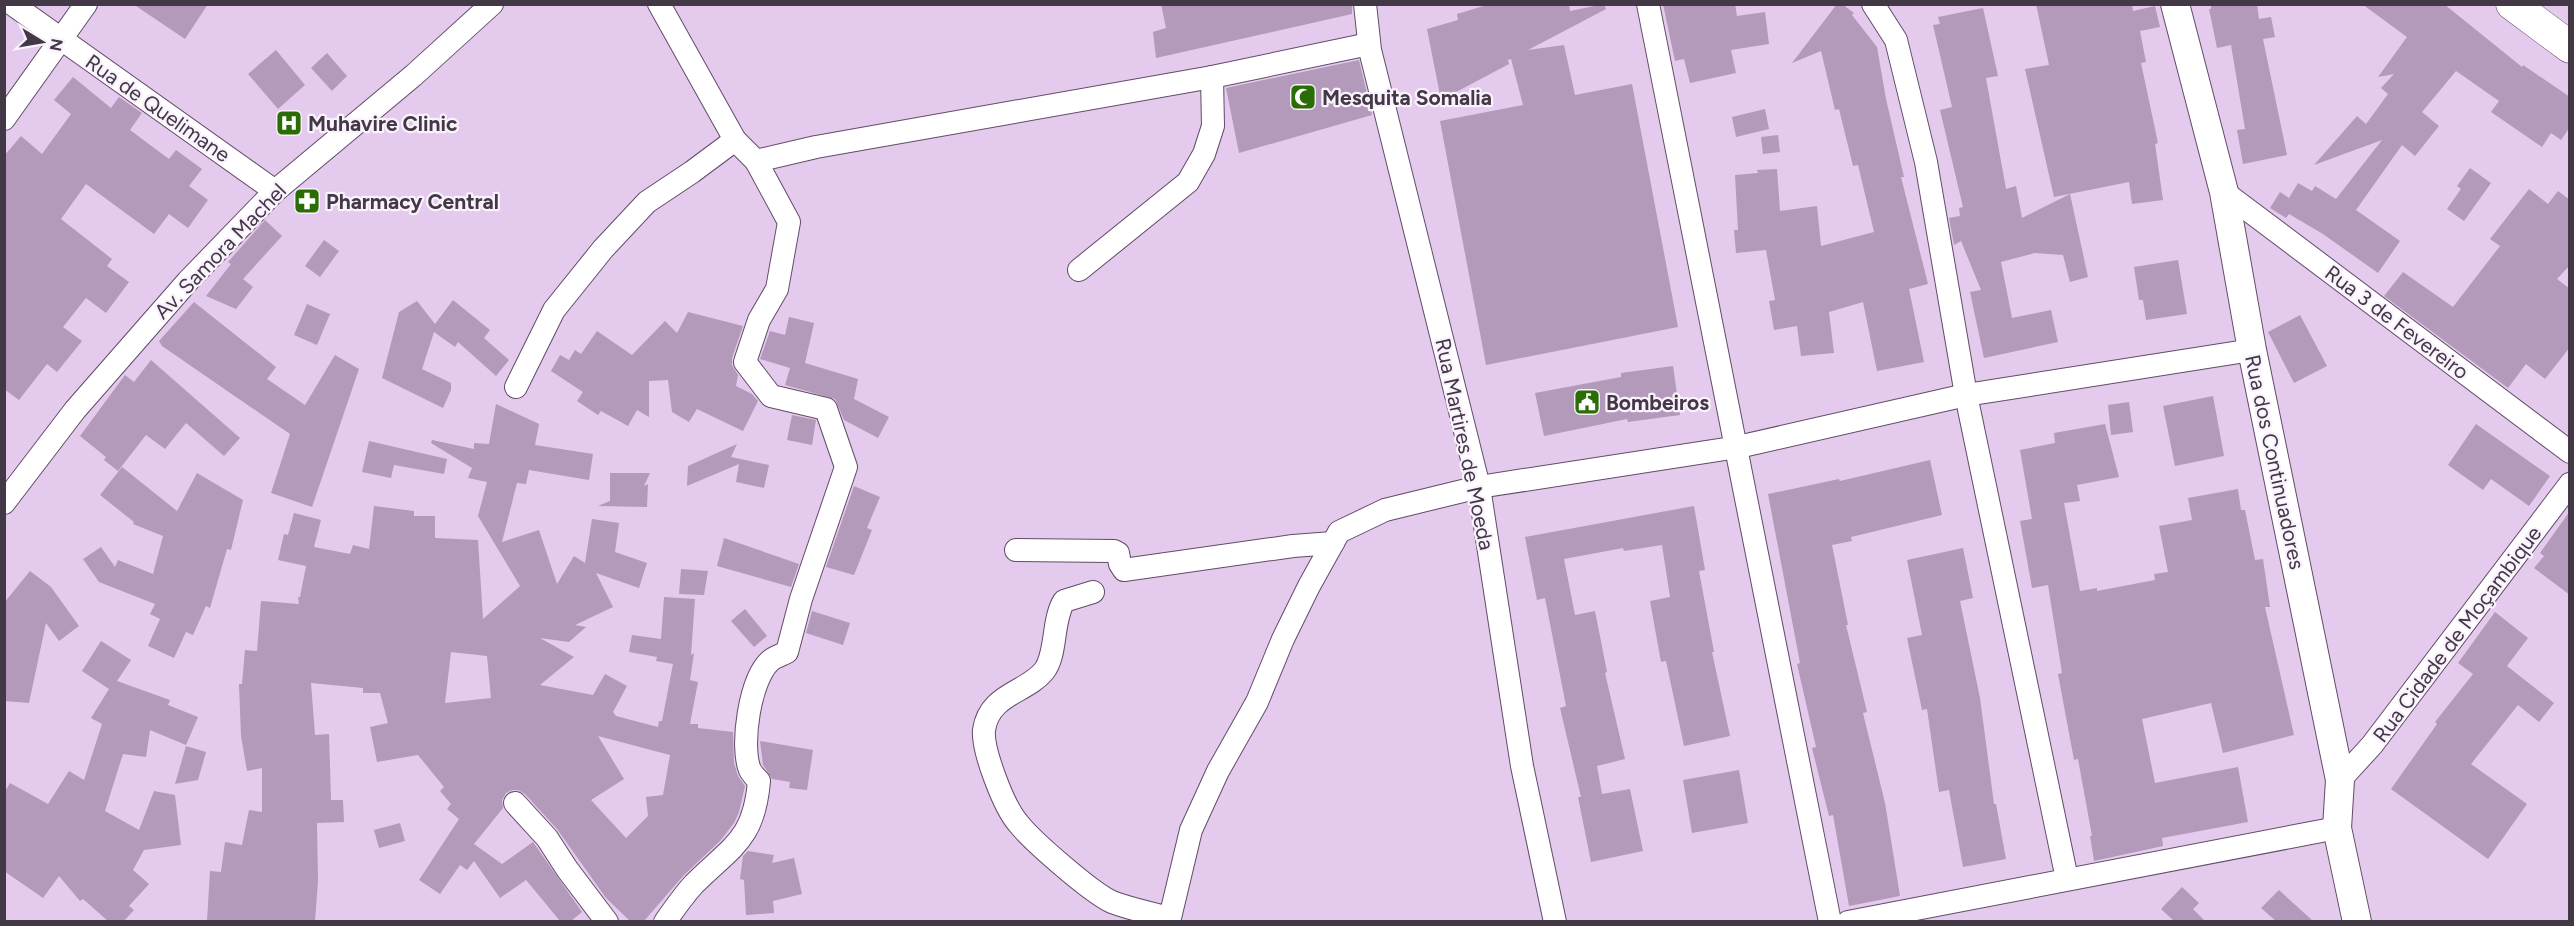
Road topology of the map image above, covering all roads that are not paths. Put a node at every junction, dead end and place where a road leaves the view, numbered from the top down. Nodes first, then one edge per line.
1 (12, 4) edge
2 (86, 4) edge
3 (492, 4) edge
4 (659, 4) edge
5 (1365, 4) edge
6 (1648, 4) edge
7 (1874, 4) edge
8 (2175, 4) edge
9 (2512, 4) edge
10 (60, 39) junction
11 (1369, 44) junction
12 (2570, 46) edge
13 (1212, 77) junction
14 (4, 119) edge
15 (735, 140) junction
16 (756, 161) junction
17 (275, 191) junction
18 (2224, 192) junction
19 (1079, 270) dead end
20 (2252, 350) junction
21 (516, 387) dead end
22 (1966, 394) junction
23 (1738, 447) junction
24 (2570, 452) edge
25 (2570, 484) edge
26 (1479, 487) junction
27 (4, 503) edge
28 (1333, 543) junction
29 (1016, 550) dead end
30 (1093, 592) dead end
31 (2340, 780) junction
32 (515, 803) dead end
33 (2337, 828) junction
34 (2067, 879) junction
35 (1169, 920) edge
36 (608, 921) edge
37 (665, 921) edge
38 (1556, 921) edge
39 (1830, 921) edge
40 (1848, 921) edge
41 (2357, 921) edge

1 - 10 street, Rua de Quelimane
2 - 10 street
3 - 17 street, Av. Samora Machel
4 - 15 street
5 - 11 street, Rua Martires de Moeda
6 - 23 street
7 - 22 street
8 - 18 street, Rua dos Continuadores
9 - 12 main road
10 - 14 street
10 - 17 street, Rua de Quelimane
11 - 13 street
11 - 26 street, Rua Martires de Moeda
13 - 16 street
13 - 19 street
15 - 16 street
15 - 21 street
16 - 37 street
17 - 27 street, Av. Samora Machel
18 - 20 street, Rua dos Continuadores
18 - 24 street, Rua 3 de Fevereiro
20 - 22 street
20 - 31 street, Rua dos Continuadores
22 - 23 street
22 - 34 street
23 - 26 street
23 - 39 street
25 - 31 street, Rua Cidade de Moçambique
26 - 28 street
26 - 38 street, Rua Martires de Moeda
28 - 29 street
28 - 35 street
30 - 35 street
31 - 33 street, Rua dos Continuadores
32 - 36 street
33 - 34 street
33 - 41 street, Rua dos Continuadores
34 - 40 street

